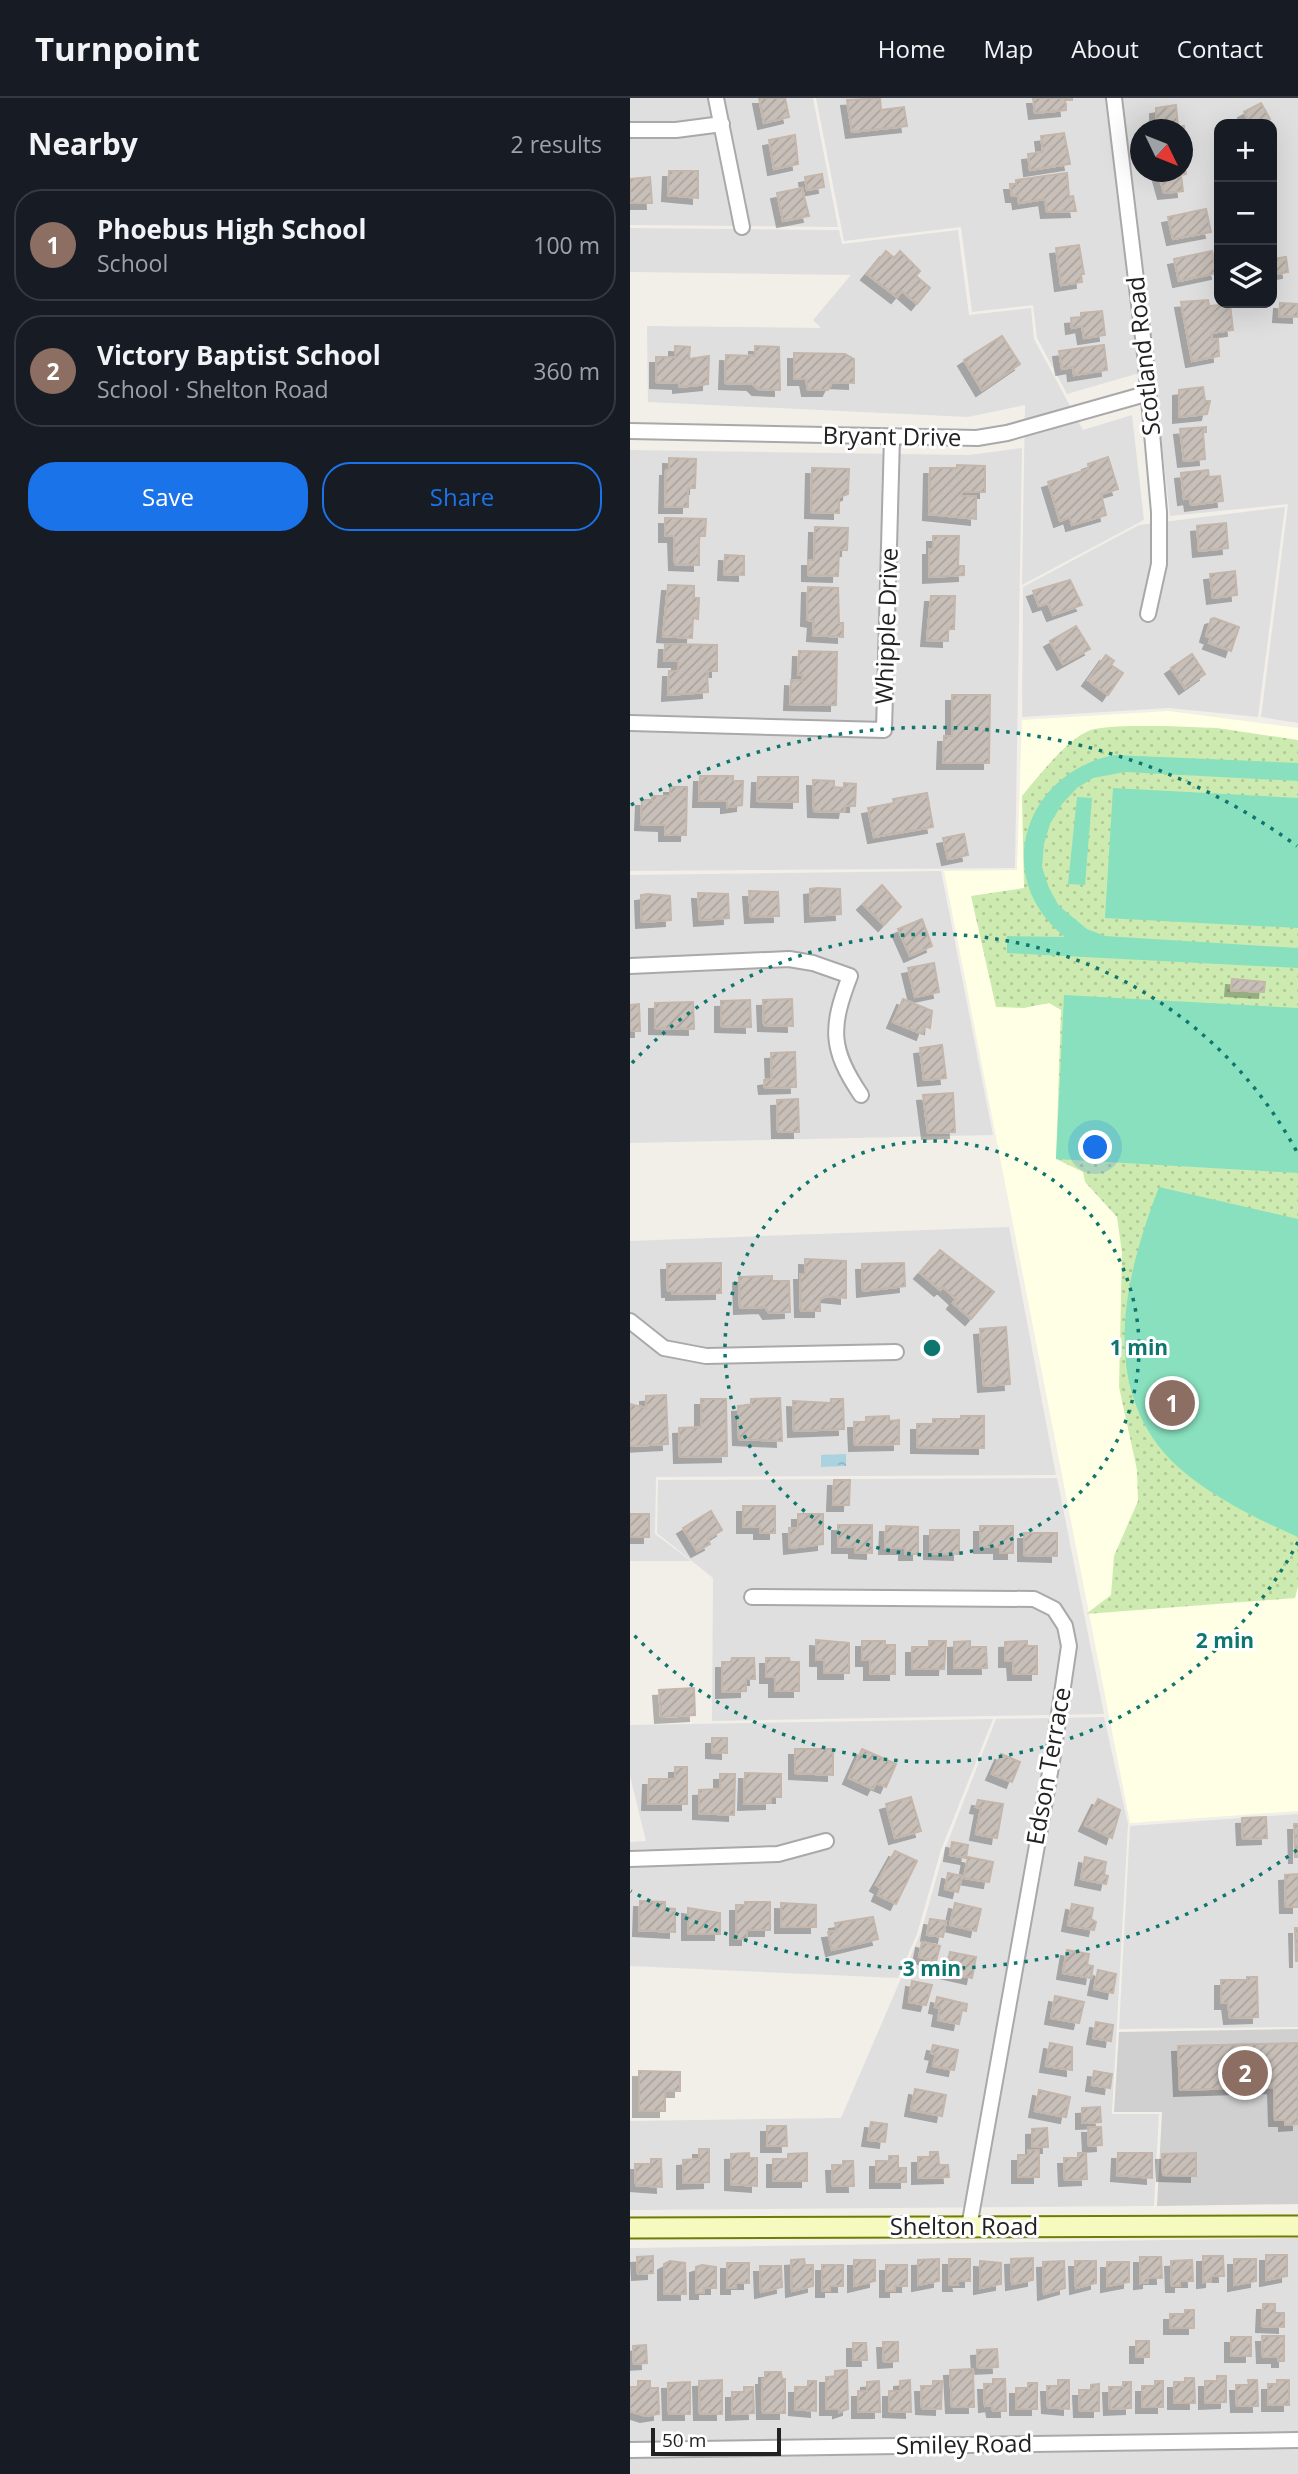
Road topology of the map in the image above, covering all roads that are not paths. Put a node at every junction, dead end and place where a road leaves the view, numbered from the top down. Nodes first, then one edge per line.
1 (716, 98) edge
2 (1114, 98) edge
3 (722, 124) junction
4 (630, 130) edge
5 (742, 227) dead end
6 (1149, 393) junction
7 (630, 431) edge
8 (892, 437) junction
9 (1149, 614) dead end
10 (630, 723) edge
11 (630, 966) edge
12 (861, 1095) dead end
13 (630, 1321) edge
14 (896, 1352) dead end
15 (752, 1597) dead end
16 (826, 1841) dead end
17 (630, 1859) edge
18 (1298, 2226) edge
19 (970, 2227) junction
20 (630, 2228) edge
21 (1298, 2440) edge
22 (630, 2450) edge

1 - 3 street
2 - 6 street, Scotland Road
3 - 4 street
3 - 5 street
6 - 8 street, Bryant Drive
6 - 9 street, Scotland Road
7 - 8 street, Bryant Drive
8 - 10 street, Whipple Drive
11 - 12 street
13 - 14 street
15 - 19 street, Edson Terrace
16 - 17 street
18 - 19 street, Shelton Road
19 - 20 street, Shelton Road
21 - 22 street, Smiley Road

